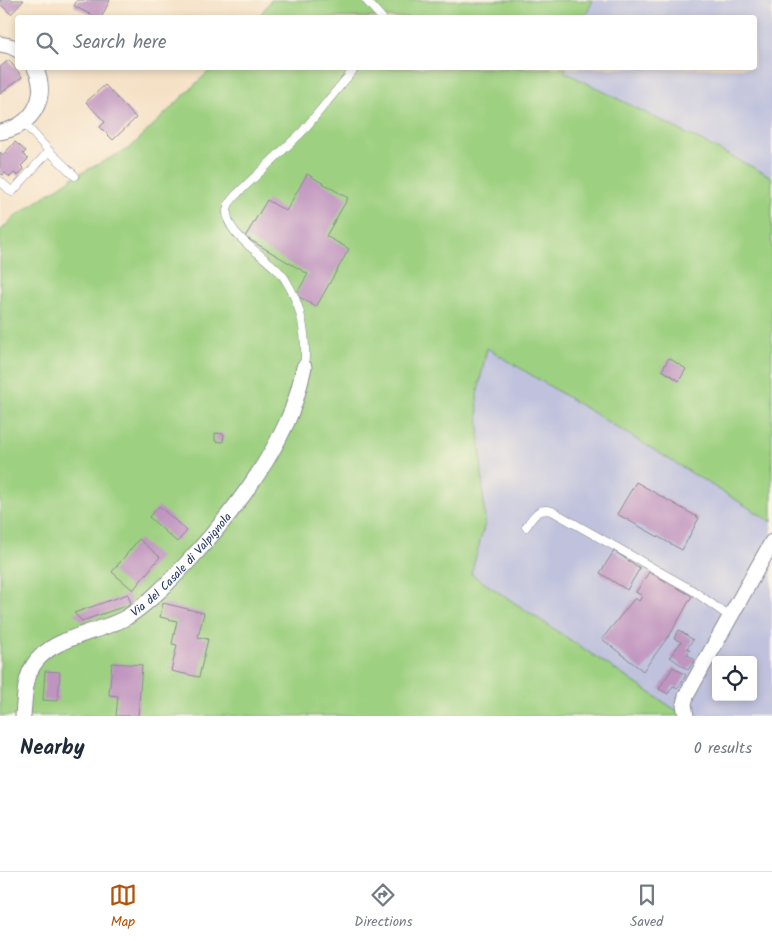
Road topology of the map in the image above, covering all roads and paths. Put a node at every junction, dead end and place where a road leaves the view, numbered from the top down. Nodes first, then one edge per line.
1 (366, 0) edge
2 (379, 15) edge
3 (0, 44) edge
4 (15, 48) edge
5 (36, 70) edge
6 (353, 70) edge
7 (24, 123) junction
8 (0, 132) edge
9 (48, 151) junction
10 (75, 176) dead end
11 (0, 181) edge
12 (304, 367) joint
13 (526, 527) dead end
14 (772, 542) edge
15 (730, 617) junction
16 (22, 716) edge
17 (686, 716) edge

1 - 2 lane
3 - 4 street
5 - 7 street
6 - 12 lane
7 - 8 street
7 - 9 lane
9 - 10 lane
9 - 11 lane
12 - 16 street, Via del Casale di Valpignola
13 - 15 lane
14 - 15 street
15 - 17 street

